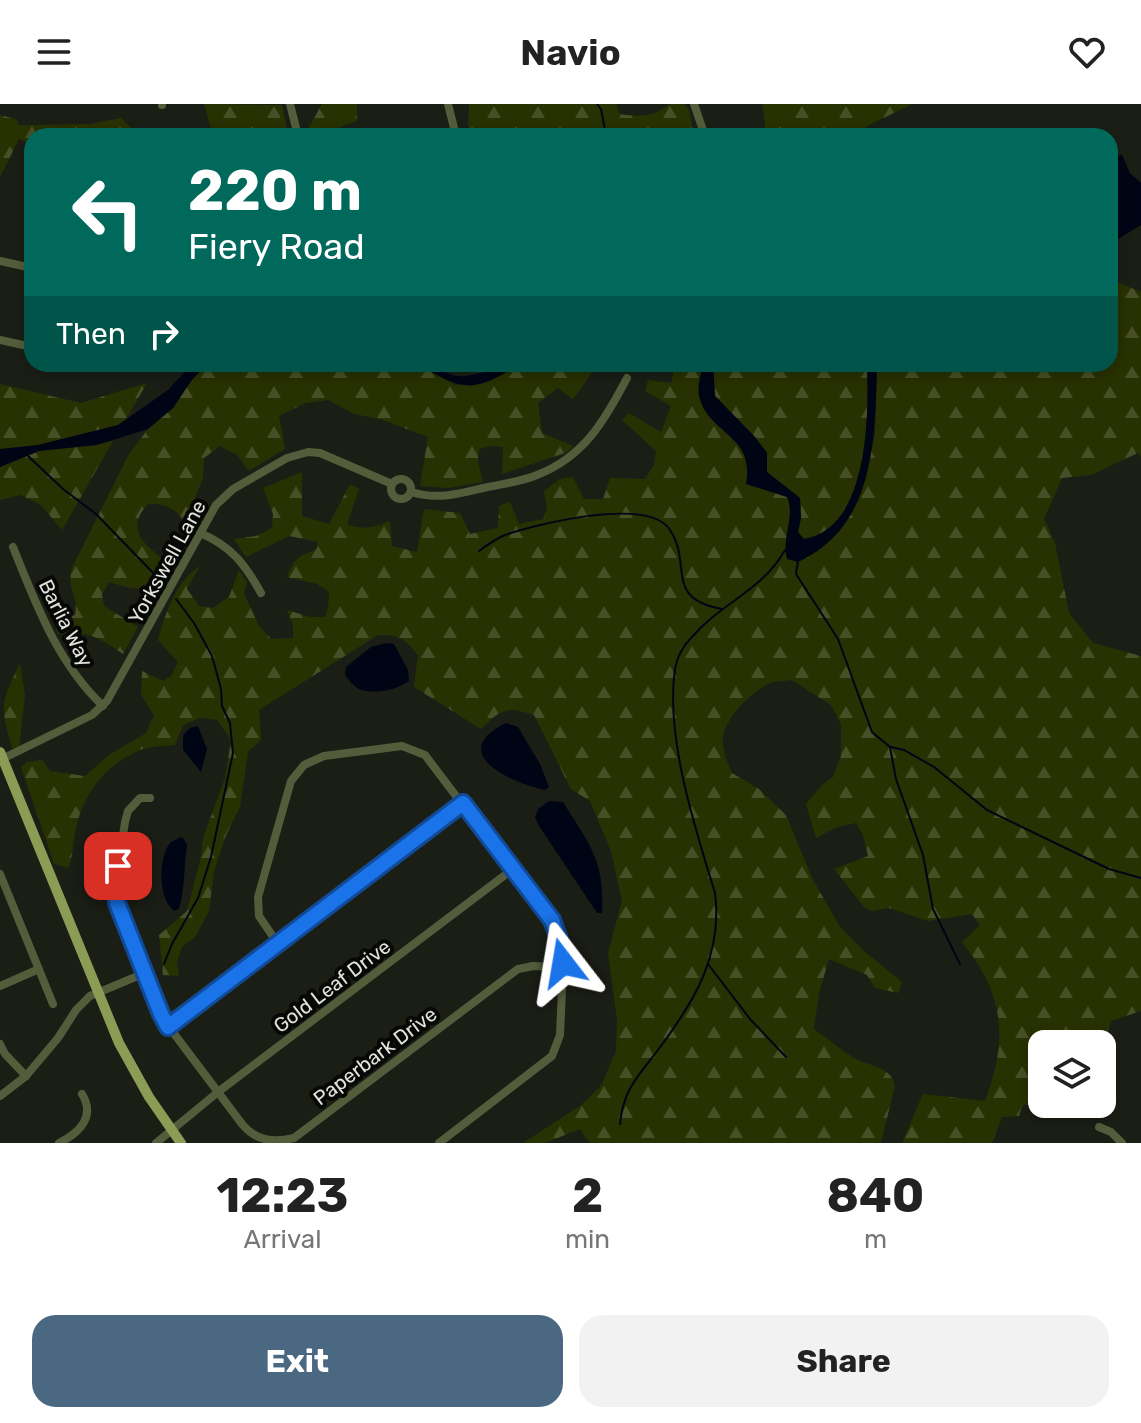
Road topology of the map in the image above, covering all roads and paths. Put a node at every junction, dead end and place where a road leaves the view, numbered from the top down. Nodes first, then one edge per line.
1 (290, 104) edge
2 (448, 104) edge
3 (694, 104) edge
4 (296, 128) edge
5 (454, 128) edge
6 (702, 128) edge
7 (0, 261) edge
8 (24, 266) edge
9 (0, 340) edge
10 (24, 345) edge
11 (627, 378) dead end
12 (392, 484) junction
13 (411, 492) junction
14 (200, 533) junction
15 (13, 547) dead end
16 (261, 593) dead end
17 (103, 706) junction
18 (1, 757) edge
19 (150, 798) dead end
20 (463, 803) junction
21 (513, 869) junction
22 (0, 874) edge
23 (278, 944) junction
24 (563, 967) junction
25 (39, 969) junction
26 (145, 973) junction
27 (0, 986) edge
28 (98, 992) junction
29 (53, 1004) dead end
30 (168, 1027) junction
31 (0, 1044) edge
32 (26, 1076) junction
33 (218, 1092) junction
34 (82, 1094) dead end
35 (0, 1096) edge
36 (1099, 1127) dead end
37 (170, 1129) junction
38 (59, 1143) edge
39 (156, 1143) edge
40 (181, 1143) edge
41 (439, 1143) edge
42 (1122, 1143) edge

1 - 4 street
2 - 5 street
3 - 6 street
7 - 8 street
9 - 10 street
11 - 13 street
12 - 13 street
12 - 13 street
12 - 14 street, Yorkswell Lane
14 - 16 street
14 - 17 street, Yorkswell Lane
15 - 17 street, Barlia Way
17 - 18 street, Yorkswell Lane
18 - 28 main road
19 - 26 street, Paperbark Drive
20 - 21 street
20 - 23 street
20 - 23 street
21 - 24 street
21 - 33 street, Gold Leaf Drive
22 - 25 street
23 - 30 street
24 - 33 street, Paperbark Drive
24 - 41 street
25 - 27 street
25 - 29 street
26 - 28 street
26 - 30 street, Paperbark Drive
28 - 32 street
28 - 37 main road
30 - 33 street, Paperbark Drive
31 - 32 street
32 - 35 street
33 - 37 street, Gold Leaf Drive
34 - 38 street
36 - 42 street
37 - 39 street, Gold Leaf Drive
37 - 40 main road

